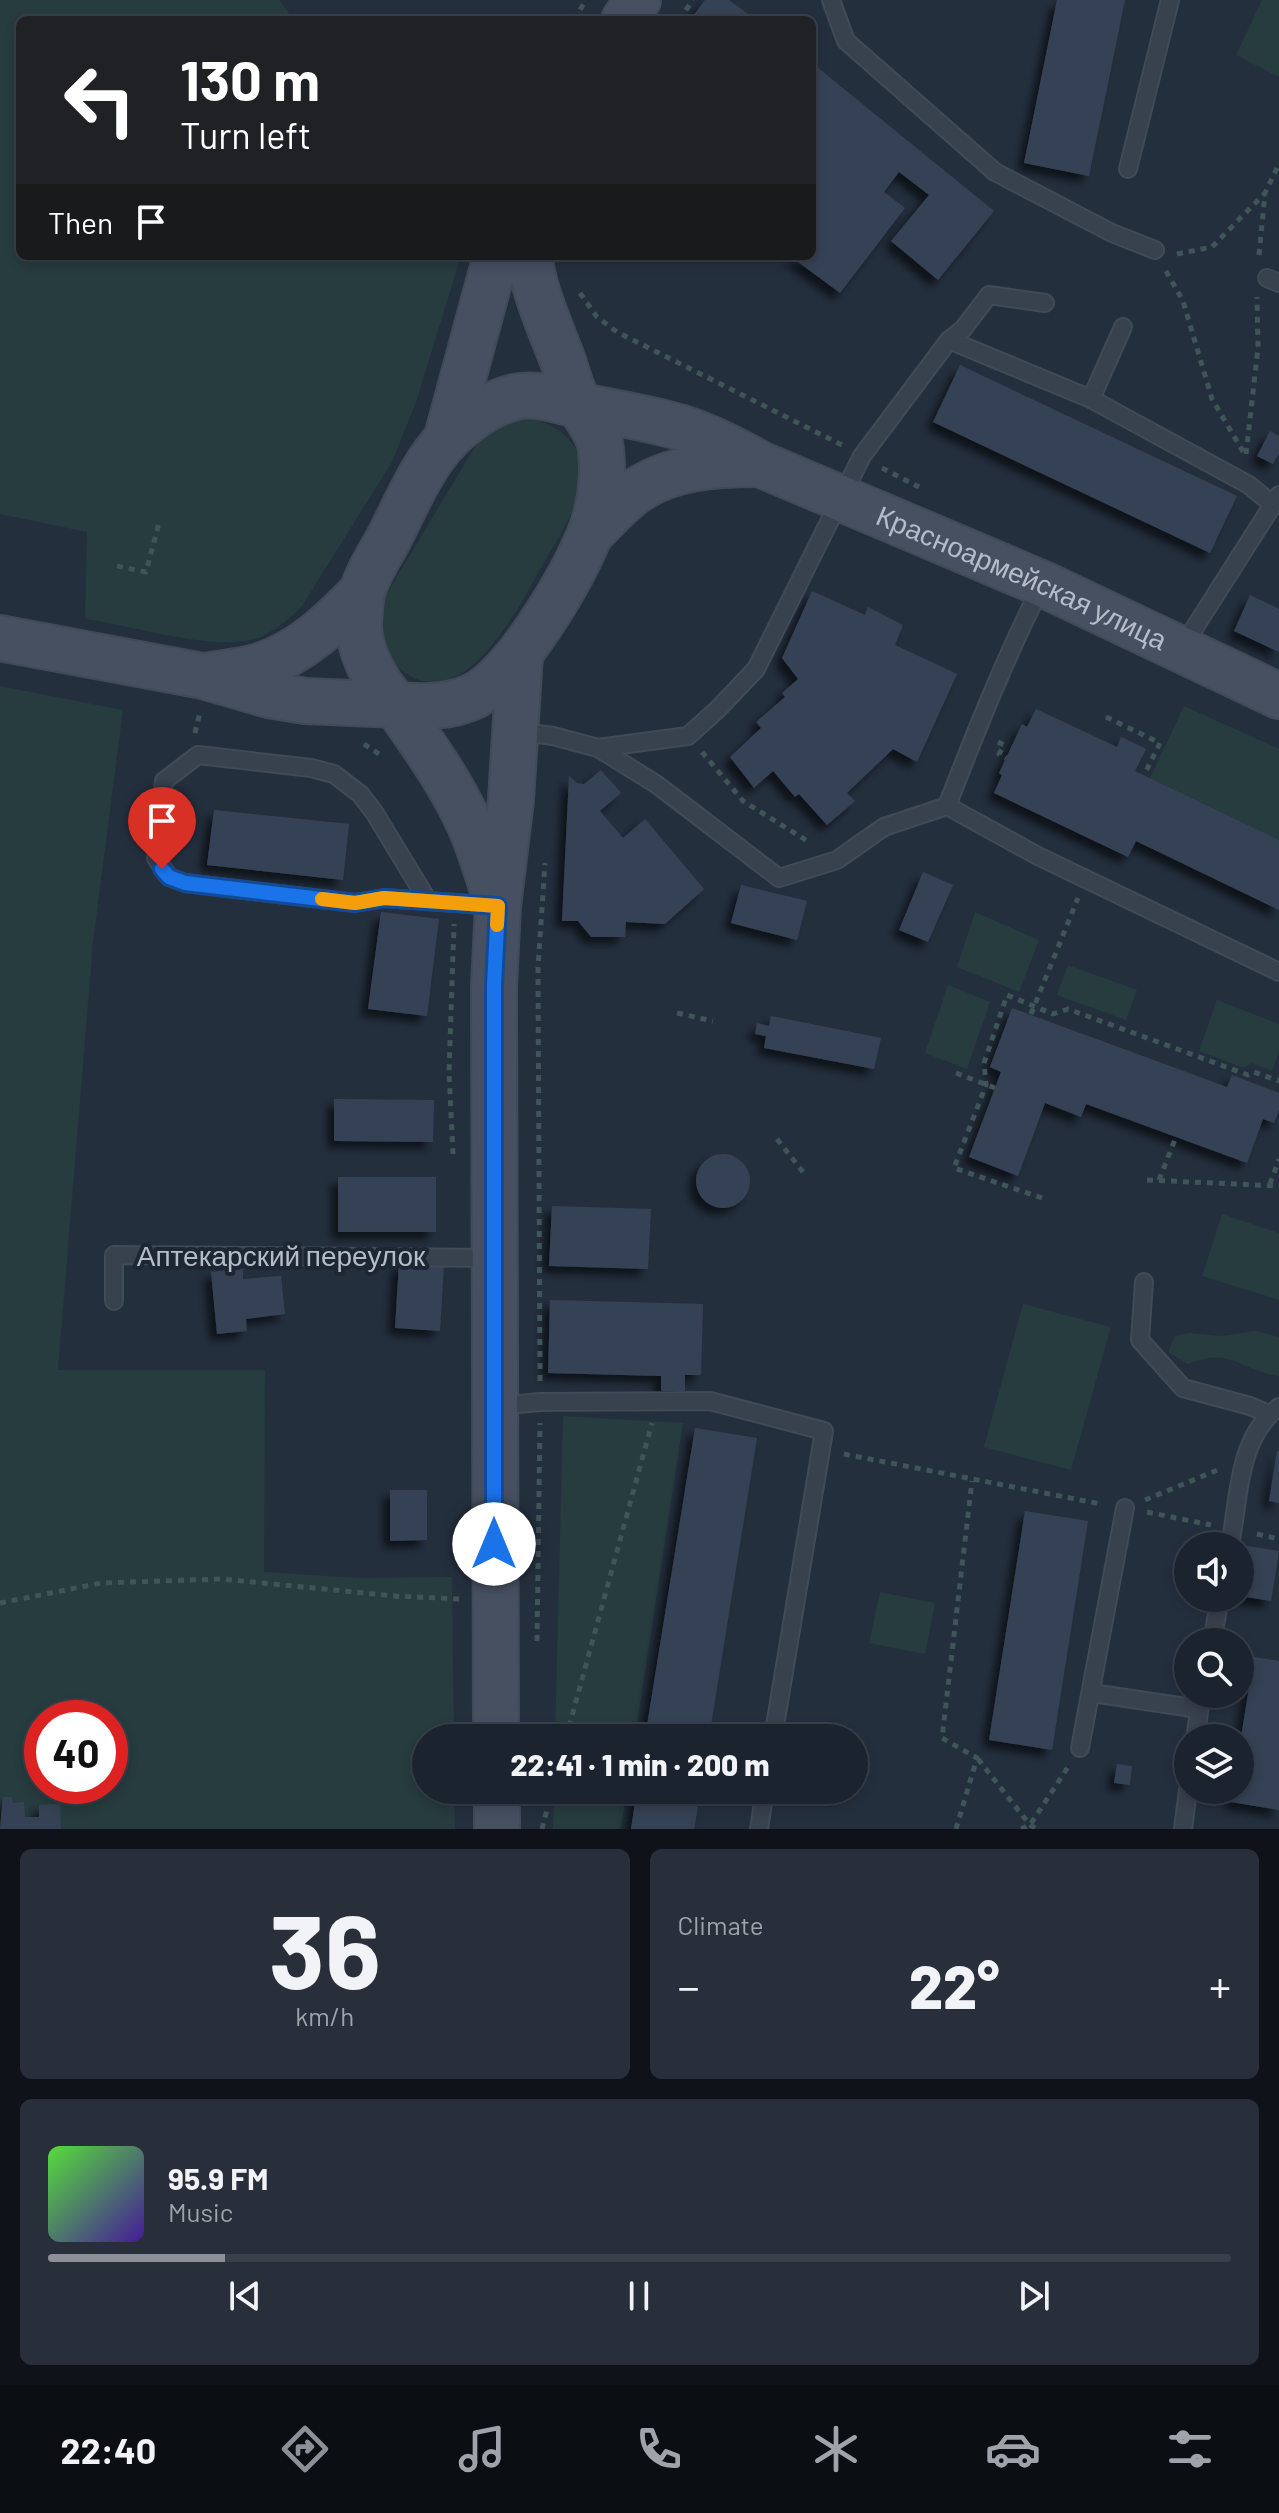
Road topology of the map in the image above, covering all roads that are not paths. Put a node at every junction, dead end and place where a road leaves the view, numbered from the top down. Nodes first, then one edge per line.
1 (831, 0) edge
2 (1170, 0) edge
3 (1128, 169) dead end
4 (1155, 250) road end
5 (495, 260) edge
6 (531, 260) edge
7 (1045, 303) dead end
8 (1123, 327) dead end
9 (949, 340) junction
10 (1091, 399) junction
11 (579, 405) junction
12 (446, 441) junction
13 (760, 464) junction
14 (842, 497) junction
15 (1276, 500) edge
16 (590, 534) junction
17 (1043, 584) junction
18 (362, 592) junction
19 (0, 638) edge
20 (1180, 651) junction
21 (520, 654) junction
22 (202, 692) junction
23 (1279, 696) edge
24 (396, 705) junction
25 (514, 731) junction
26 (598, 748) junction
27 (947, 806) junction
28 (428, 901) junction
29 (498, 906) junction
30 (1279, 972) edge
31 (495, 1258) junction
32 (1144, 1282) dead end
33 (114, 1301) dead end
34 (495, 1406) junction
35 (1274, 1411) edge
36 (1125, 1508) road end
37 (1233, 1532) edge
38 (1092, 1693) junction
39 (1174, 1699) edge
40 (496, 1724) edge
41 (775, 1724) edge
42 (1080, 1748) road end
43 (497, 1804) edge
44 (763, 1804) edge
45 (1186, 1804) edge
46 (497, 1829) edge
47 (759, 1829) edge
48 (1183, 1829) edge

1 - 4 lane
2 - 3 lane
5 - 12 street
6 - 11 street
7 - 9 lane
8 - 10 lane
9 - 10 lane
9 - 14 lane
10 - 15 lane
11 - 12 street, Красноармейская улица
11 - 13 street, Красноармейская улица
11 - 16 street
12 - 18 street
13 - 14 street, Красноармейская улица
13 - 16 street
14 - 17 street, Красноармейская улица
14 - 26 lane
15 - 20 lane
16 - 21 street
17 - 20 street, Красноармейская улица
17 - 27 lane
18 - 22 street
18 - 24 street
19 - 22 street
20 - 23 street, Красноармейская улица
21 - 24 street
21 - 25 street
22 - 24 street
24 - 29 street
25 - 26 lane
25 - 29 street
26 - 27 lane
27 - 30 lane
28 - 28 lane
28 - 29 lane
29 - 31 street
31 - 33 lane, Аптекарский переулок
31 - 34 street
32 - 35 lane
34 - 40 street
34 - 41 lane
35 - 37 lane
36 - 38 lane
38 - 39 lane
38 - 42 lane
43 - 46 street
44 - 47 lane
45 - 48 lane

